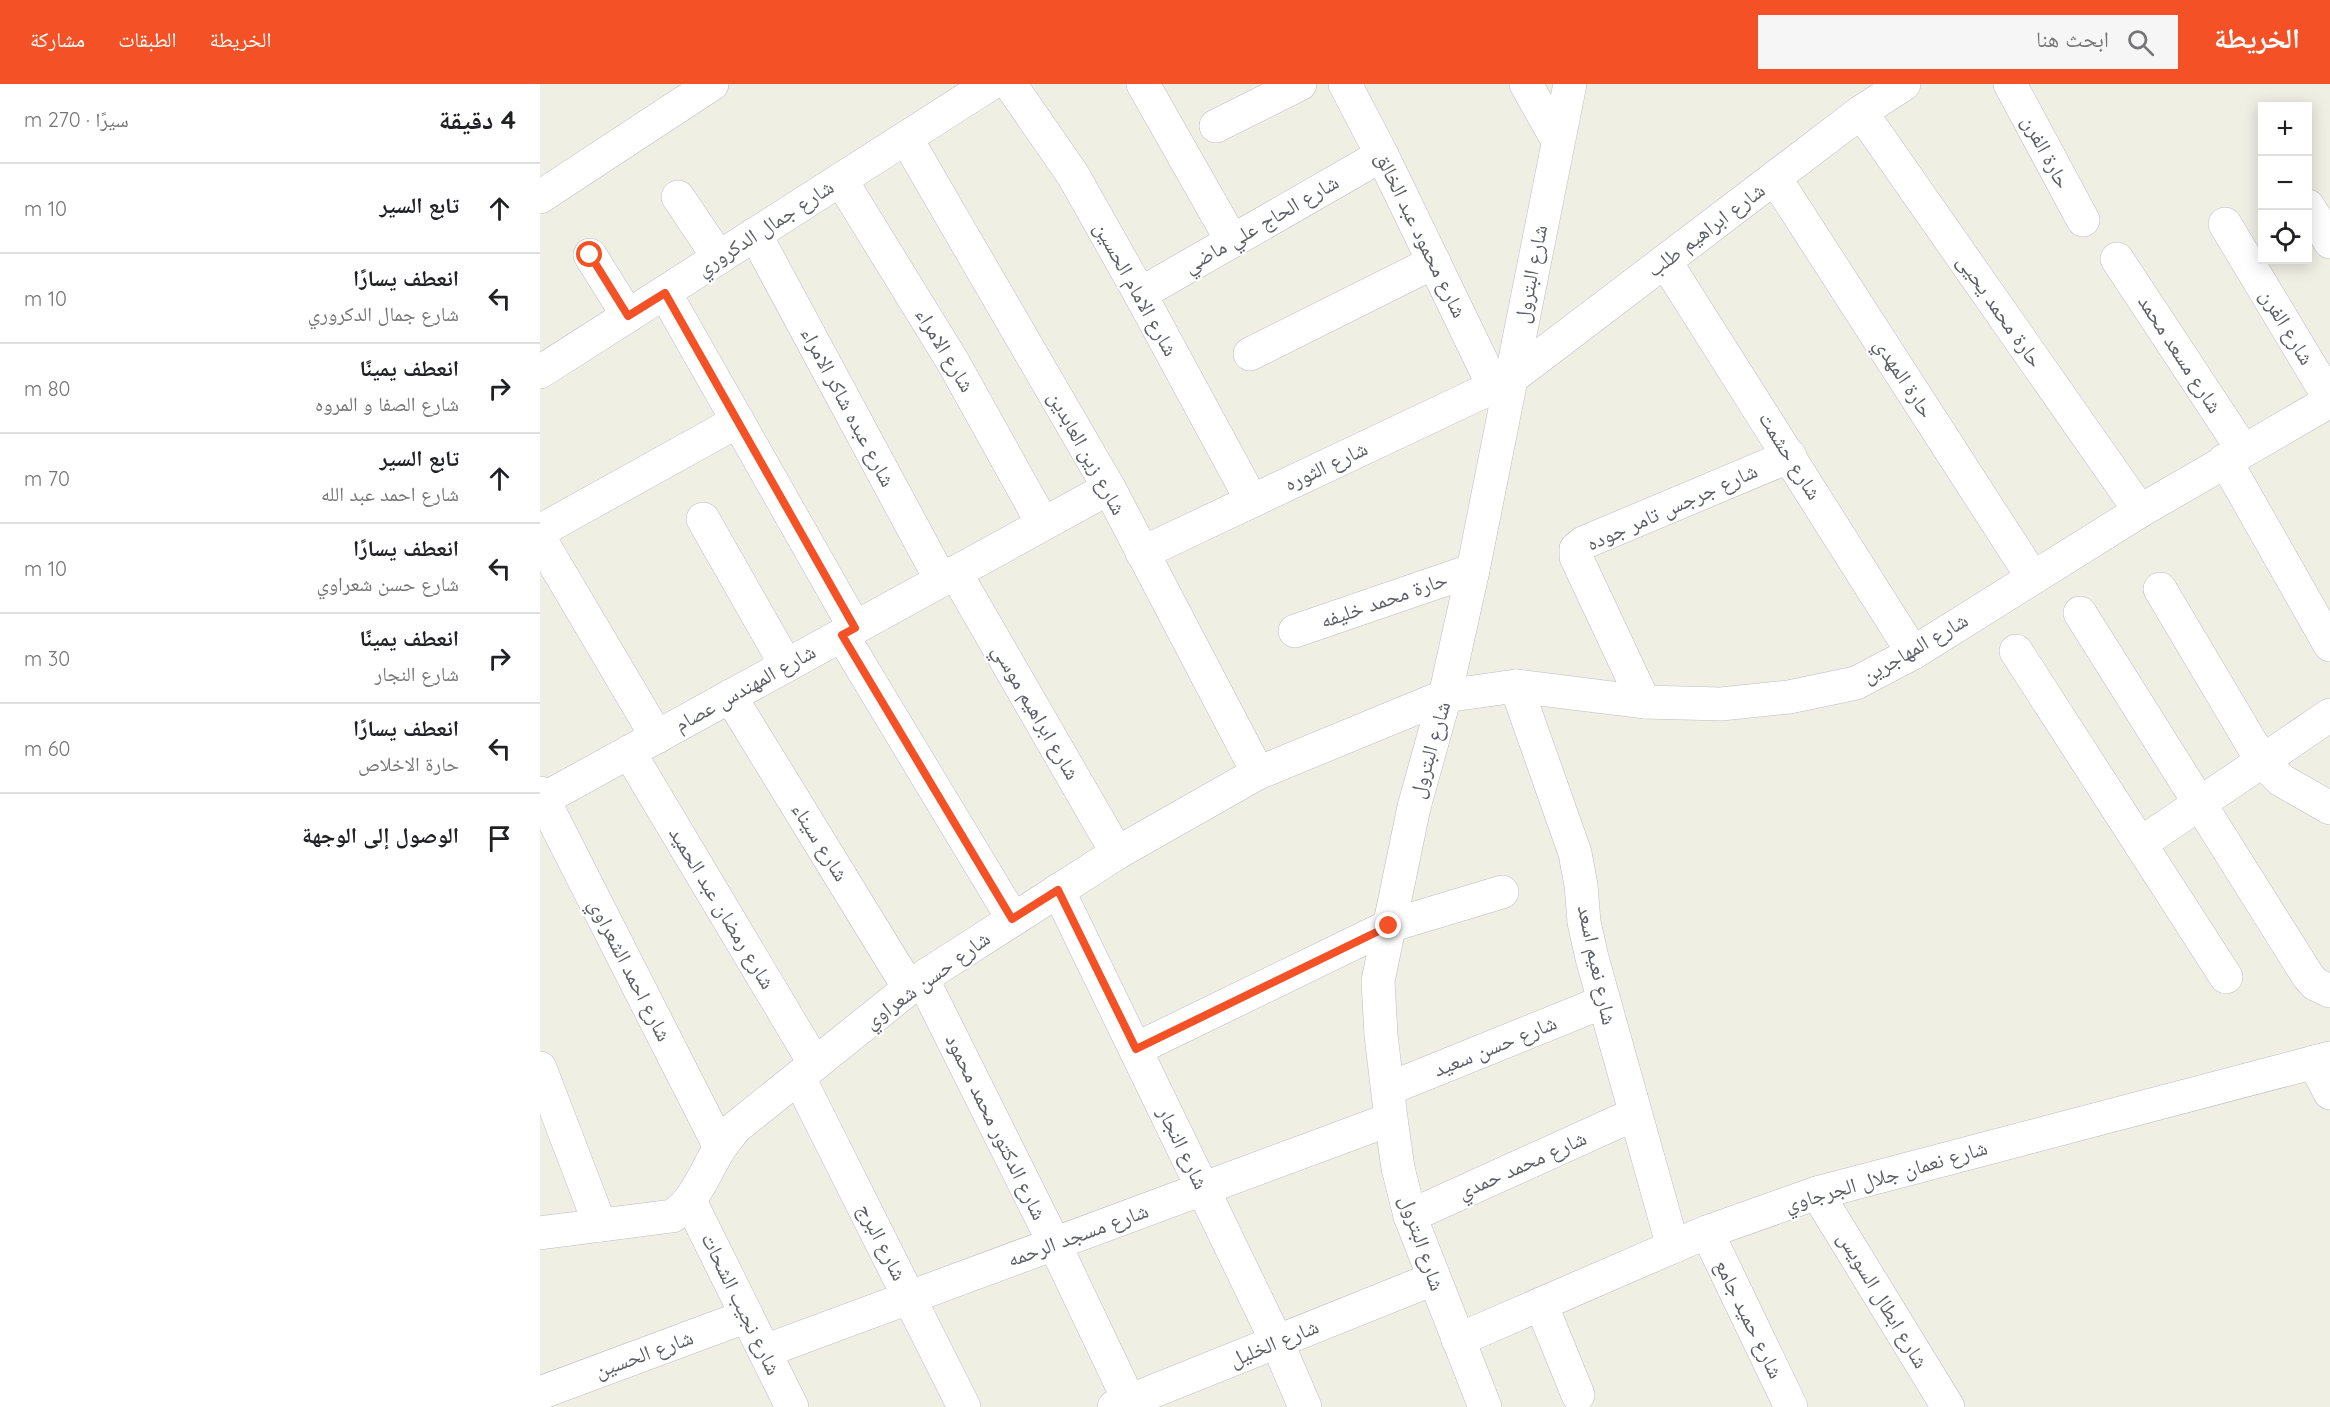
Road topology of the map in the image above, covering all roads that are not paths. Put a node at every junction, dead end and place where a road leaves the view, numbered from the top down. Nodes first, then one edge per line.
1 (712, 84) edge
2 (990, 84) edge
3 (1010, 84) edge
4 (1143, 84) edge
5 (1300, 84) edge
6 (1346, 84) edge
7 (1526, 84) edge
8 (1598, 84) edge
9 (1904, 84) edge
10 (2010, 84) edge
11 (1568, 94) edge
12 (1861, 112) junction
13 (1216, 126) dead end
14 (906, 138) junction
15 (1558, 141) junction
16 (1382, 154) junction
17 (1775, 178) junction
18 (841, 180) junction
19 (540, 197) edge
20 (678, 197) dead end
21 (2310, 210) edge
22 (2083, 220) dead end
23 (2225, 224) dead end
24 (755, 234) junction
25 (1232, 241) junction
26 (2330, 242) edge
27 (590, 255) dead end
28 (719, 258) junction
29 (2117, 259) dead end
30 (1665, 261) junction
31 (1434, 262) junction
32 (665, 293) junction
33 (1140, 294) junction
34 (628, 316) junction
35 (1250, 354) dead end
36 (541, 370) edge
37 (1502, 383) junction
38 (2330, 400) edge
39 (738, 421) junction
40 (2234, 455) junction
41 (1790, 456) junction
42 (1109, 488) junction
43 (1252, 501) junction
44 (2140, 511) junction
45 (703, 519) dead end
46 (1043, 524) junction
47 (540, 531) edge
48 (540, 539) edge
49 (1142, 553) junction
50 (1473, 570) junction
51 (948, 576) junction
52 (2033, 578) junction
53 (2160, 589) dead end
54 (2080, 613) dead end
55 (848, 631) junction
56 (1295, 631) dead end
57 (2330, 645) edge
58 (2016, 651) dead end
59 (1913, 653) junction
60 (786, 665) junction
61 (1516, 686) junction
62 (730, 696) junction
63 (1445, 696) junction
64 (1644, 702) junction
65 (2330, 715) edge
66 (657, 737) junction
67 (629, 752) junction
68 (2262, 761) junction
69 (1258, 773) junction
70 (541, 798) edge
71 (2199, 804) junction
72 (2330, 808) edge
73 (2140, 844) junction
74 (1117, 853) junction
75 (1058, 890) junction
76 (1502, 892) dead end
77 (1012, 919) junction
78 (1389, 926) junction
79 (2226, 977) dead end
80 (916, 983) junction
81 (2330, 991) edge
82 (1603, 1002) junction
83 (1136, 1049) junction
84 (2322, 1060) edge
85 (540, 1068) edge
86 (807, 1071) junction
87 (2330, 1094) edge
88 (1389, 1104) junction
89 (1635, 1114) junction
90 (720, 1147) junction
91 (1203, 1188) junction
92 (1817, 1192) junction
93 (690, 1201) junction
94 (1410, 1216) junction
95 (600, 1225) junction
96 (1707, 1232) junction
97 (540, 1233) edge
98 (1054, 1244) junction
99 (1673, 1247) junction
100 (1433, 1279) junction
101 (910, 1297) junction
102 (1542, 1304) junction
103 (747, 1316) junction
104 (1458, 1340) junction
105 (1277, 1342) junction
106 (765, 1351) junction
107 (540, 1393) edge
108 (1578, 1395) dead end
109 (1125, 1405) edge
110 (792, 1407) edge
111 (964, 1407) edge
112 (1305, 1407) edge
113 (1485, 1407) edge
114 (1791, 1407) edge
115 (1948, 1407) edge

1 - 19 street
2 - 14 street, شارع جمال الدكروري
3 - 33 street, شارع الامام الحسين
4 - 25 street
5 - 13 street
6 - 16 street, شارع محمود عبد الخالق
7 - 15 street
8 - 11 street
9 - 12 street, شارع ابراهيم طلب
10 - 22 street, حارة الفرن
11 - 15 street, شارع البترول
12 - 17 street, شارع ابراهيم طلب
12 - 44 street, حارة محمد يحيى
14 - 18 street, شارع جمال الدكروري
14 - 42 street, شارع زين العابدين
15 - 37 street, شارع البترول
16 - 25 street, شارع الحاج علي ماضي
16 - 31 street, شارع محمود عبد الخالق
17 - 30 street, شارع ابراهيم طلب
17 - 52 street, حارة المهدي
18 - 24 street, شارع جمال الدكروري
18 - 46 street, شارع الامراء
20 - 28 street
21 - 26 street
23 - 38 street, شارع الفرن
24 - 28 street, شارع جمال الدكروري
24 - 51 street, شارع عبده شاكر الامراء
25 - 33 street, شارع الحاج علي ماضي
27 - 34 street
28 - 32 street, شارع جمال الدكروري
29 - 40 street, شارع مسعد محمد
30 - 37 street, شارع ابراهيم طلب
30 - 41 street, شارع حشمت
31 - 35 street
31 - 37 street, شارع محمود عبد الخالق
32 - 34 street, شارع جمال الدكروري
32 - 39 street
33 - 43 street, شارع الامام الحسين
34 - 36 street, شارع جمال الدكروري
37 - 43 street, شارع الثوره
37 - 50 street, شارع البترول
38 - 40 street, شارع المهاجرين
39 - 47 street
39 - 55 street
40 - 44 street, شارع المهاجرين
40 - 57 street, شارع مسعد محمد
41 - 59 street, شارع حشمت
41 - 64 street, شارع جرجس تامر جوده
42 - 46 street, شارع المهندس عصام
42 - 49 street, شارع زين العابدين
43 - 49 street, شارع الثوره
44 - 52 street, شارع المهاجرين
45 - 60 street
46 - 51 street, شارع المهندس عصام
48 - 66 street
49 - 69 street, شارع زين العابدين
50 - 56 street, حارة محمد خليفه
50 - 63 street, شارع البترول
51 - 55 street, شارع المهندس عصام
51 - 74 street, شارع ابراهيم موسي
52 - 59 street, شارع المهاجرين
53 - 68 street
54 - 71 street
55 - 60 street, شارع المهندس عصام
55 - 77 street
58 - 73 street
59 - 64 street, شارع المهاجرين
60 - 62 street, شارع المهندس عصام
61 - 63 street, شارع المهاجرين
61 - 64 street, شارع المهاجرين
61 - 82 street, شارع نعيم اسعد
62 - 66 street, شارع المهندس عصام
62 - 80 street, شارع سيناء
63 - 69 street, شارع حسن شعراوي
63 - 78 street, شارع البترول
65 - 68 street
66 - 67 street, شارع المهندس عصام
67 - 70 street, شارع المهندس عصام
67 - 86 street, شارع رمضان عبد الحميد
68 - 71 street
68 - 72 street
69 - 74 street, شارع حسن شعراوي
70 - 90 street, شارع احمد الشعراوي
71 - 73 street
71 - 81 street
73 - 79 street
74 - 75 street, شارع حسن شعراوي
75 - 77 street, شارع حسن شعراوي
75 - 83 street, شارع النجار
76 - 78 street
77 - 80 street, شارع حسن شعراوي
78 - 83 street
78 - 88 street, شارع البترول
80 - 86 street, شارع حسن شعراوي
80 - 98 street, شارع الدكتور محمد محمود
82 - 88 street, شارع حسن سعيد
82 - 89 street, شارع نعيم اسعد
83 - 91 street, شارع النجار
84 - 87 street
84 - 92 street, شارع نعمان جلال الجرجاوي
85 - 95 street
86 - 90 street, شارع حسن شعراوي
86 - 101 street, شارع البرج
88 - 91 street, شارع مسجد الرحمه
88 - 94 street, شارع البترول
89 - 94 street, شارع محمد حمدي
89 - 99 street, شارع نعيم اسعد
90 - 93 street, شارع حسن شعراوي
91 - 98 street, شارع مسجد الرحمه
91 - 105 street, شارع النجار
92 - 96 street, شارع نعمان جلال الجرجاوي
92 - 115 street, شارع ابطال السويس
93 - 95 street, شارع حسن شعراوي
93 - 103 street, شارع نجيب الشحات
94 - 100 street, شارع البترول
95 - 97 street, شارع حسن شعراوي
96 - 99 street, شارع نعمان جلال الجرجاوي
96 - 114 street, شارع حميد جامع
98 - 101 street, شارع مسجد الرحمه
98 - 109 street, شارع الدكتور محمد محمود
99 - 102 street, شارع نعمان جلال الجرجاوي
100 - 104 street, شارع البترول
100 - 105 street, شارع الخليل
101 - 106 street, شارع مسجد الرحمه
101 - 111 street, شارع البرج
102 - 104 street, شارع نعمان جلال الجرجاوي
102 - 108 street
103 - 106 street, شارع نجيب الشحات
103 - 107 street, شارع الحسين
104 - 113 street, شارع البترول
105 - 109 street, شارع الخليل
105 - 112 street, شارع النجار
106 - 110 street, شارع نجيب الشحات

